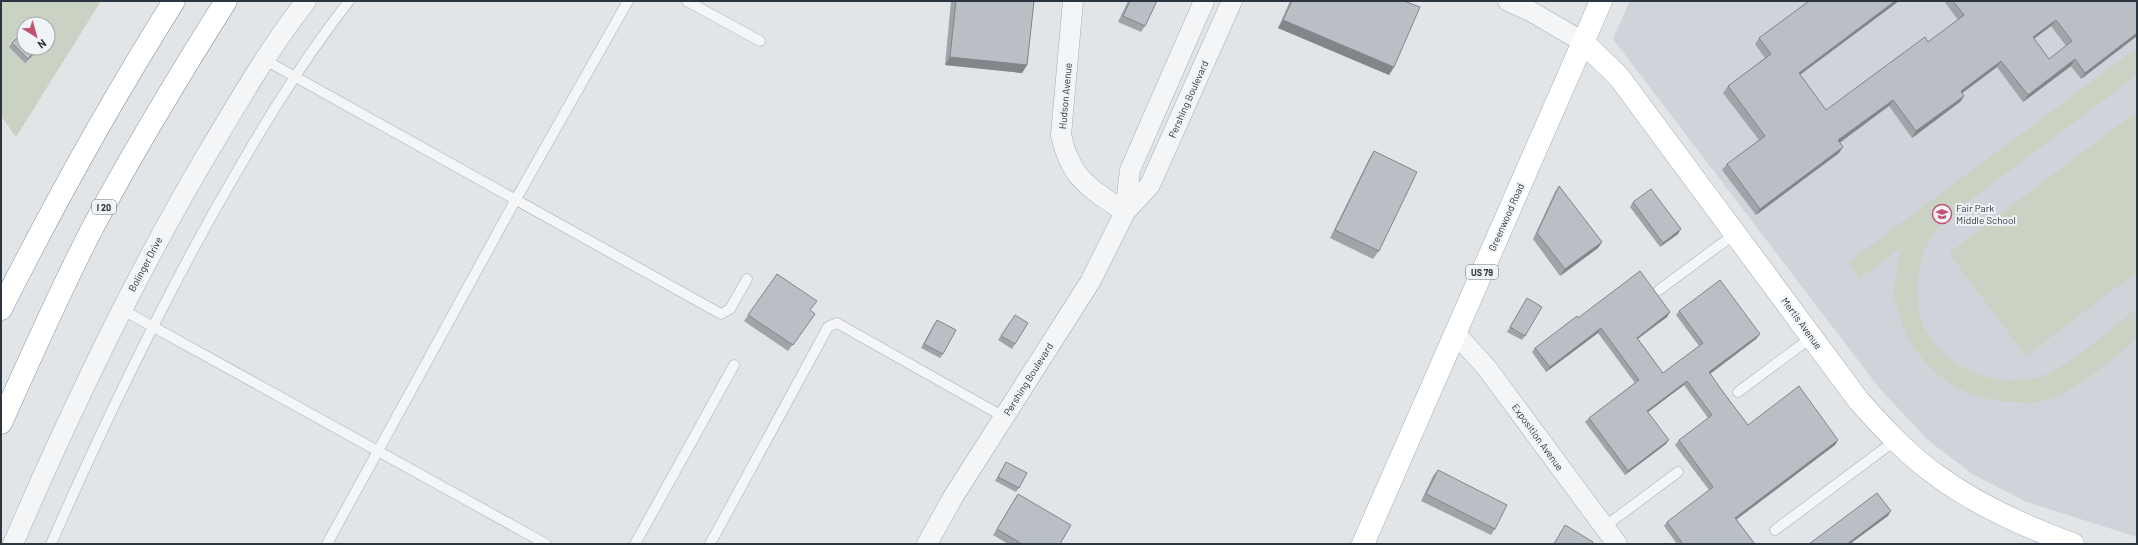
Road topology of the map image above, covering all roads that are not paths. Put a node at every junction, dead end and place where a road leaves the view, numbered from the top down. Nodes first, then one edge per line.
1 (174, 1) edge
2 (226, 1) edge
3 (306, 1) edge
4 (349, 1) edge
5 (628, 1) edge
6 (688, 1) edge
7 (1072, 1) edge
8 (1204, 1) edge
9 (1232, 1) edge
10 (1508, 1) edge
11 (1600, 1) edge
12 (760, 41) dead end
13 (1583, 42) junction
14 (265, 60) junction
15 (294, 77) junction
16 (516, 199) junction
17 (1126, 212) junction
18 (1736, 233) junction
19 (747, 279) dead end
20 (1659, 290) dead end
21 (1, 310) edge
22 (121, 310) junction
23 (154, 327) junction
24 (1455, 333) junction
25 (1812, 337) junction
26 (734, 365) dead end
27 (1738, 392) dead end
28 (1004, 417) junction
29 (1, 423) edge
30 (1896, 440) junction
31 (378, 451) junction
32 (1678, 472) dead end
33 (1604, 527) junction
34 (1775, 530) dead end
35 (13, 544) edge
36 (51, 544) edge
37 (327, 544) edge
38 (546, 544) edge
39 (635, 544) edge
40 (710, 544) edge
41 (927, 544) edge
42 (1364, 544) edge
43 (1617, 544) edge
44 (2073, 544) edge

1 - 21 main road
2 - 29 main road, I 20
3 - 14 street, Bolinger Drive
4 - 15 lane
5 - 16 lane
6 - 12 lane
7 - 17 street, Hudson Avenue
8 - 17 street, Pershing Boulevard
9 - 17 street, Pershing Boulevard
10 - 13 street
11 - 13 main road, Greenwood Road / US 79
13 - 18 main road, Mertis Avenue
13 - 24 main road, Greenwood Road / US 79
14 - 15 lane
14 - 22 street, Bolinger Drive
15 - 16 lane
15 - 23 lane
16 - 19 lane
16 - 31 lane
17 - 28 street, Pershing Boulevard
18 - 20 lane
18 - 25 main road, Mertis Avenue
22 - 23 lane
22 - 35 street, Bolinger Drive
23 - 31 lane
23 - 36 lane
24 - 33 street, Exposition Avenue
24 - 42 main road, Greenwood Road / US 79
25 - 27 lane
25 - 30 main road, Mertis Avenue
26 - 39 lane
28 - 40 lane
28 - 41 street, Pershing Boulevard
30 - 34 lane
30 - 44 main road, Mertis Avenue
31 - 37 lane
31 - 38 lane
32 - 33 lane
33 - 43 street, Exposition Avenue

